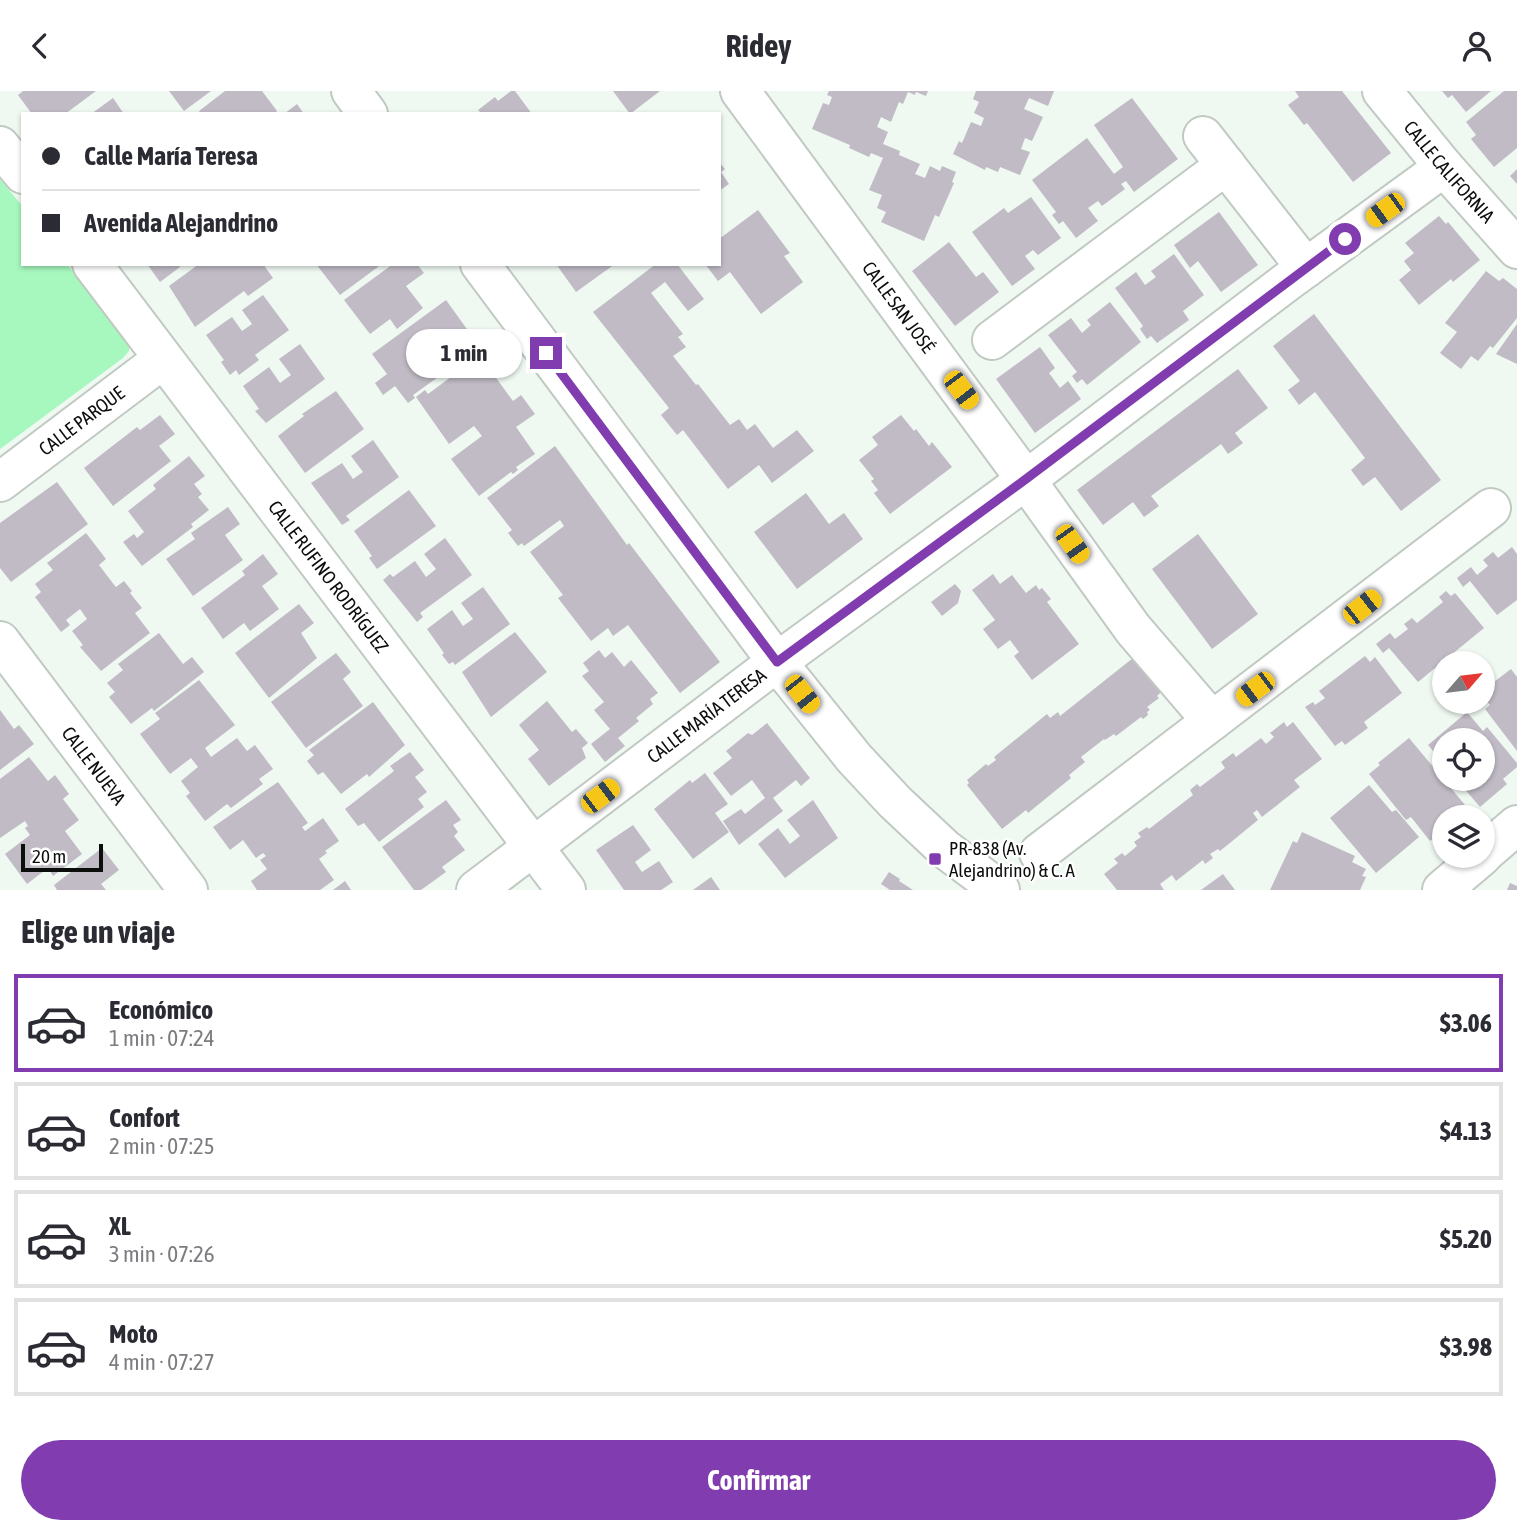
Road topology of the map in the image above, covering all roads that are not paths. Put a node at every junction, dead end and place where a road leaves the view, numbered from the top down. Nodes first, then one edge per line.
1 (351, 91) edge
2 (1382, 91) edge
3 (749, 94) edge
4 (367, 112) edge
5 (0, 146) edge
6 (1444, 167) junction
7 (21, 172) edge
8 (1517, 249) edge
9 (93, 266) edge
10 (481, 266) edge
11 (1306, 268) junction
12 (992, 340) dead end
13 (163, 359) junction
14 (1026, 479) junction
15 (0, 482) edge
16 (1491, 509) dead end
17 (0, 641) edge
18 (777, 662) junction
19 (1212, 721) junction
20 (1517, 825) edge
21 (1495, 844) edge
22 (534, 846) junction
23 (1039, 853) dead end
24 (1467, 868) edge
25 (188, 890) edge
26 (476, 890) edge
27 (566, 890) edge
28 (1000, 890) edge
29 (1442, 890) edge

1 - 4 street
2 - 6 street, CALLE CALIFORNIA
3 - 14 street, CALLE SAN JOSÉ
5 - 7 street
6 - 8 street, CALLE CALIFORNIA
6 - 11 street, CALLE MARÍA TERESA
9 - 13 street, CALLE RUFINO RODRÍGUEZ
10 - 18 street
11 - 12 street
11 - 14 street, CALLE MARÍA TERESA
13 - 15 street, CALLE PARQUE
13 - 22 street, CALLE RUFINO RODRÍGUEZ
14 - 18 street, CALLE MARÍA TERESA
14 - 19 street, CALLE SAN JOSÉ
16 - 19 street
17 - 25 street, CALLE NUEVA
18 - 22 street, CALLE MARÍA TERESA
18 - 28 street
19 - 23 street
20 - 21 street
22 - 26 street, CALLE MARÍA TERESA
22 - 27 street, CALLE RUFINO RODRÍGUEZ
24 - 29 street

